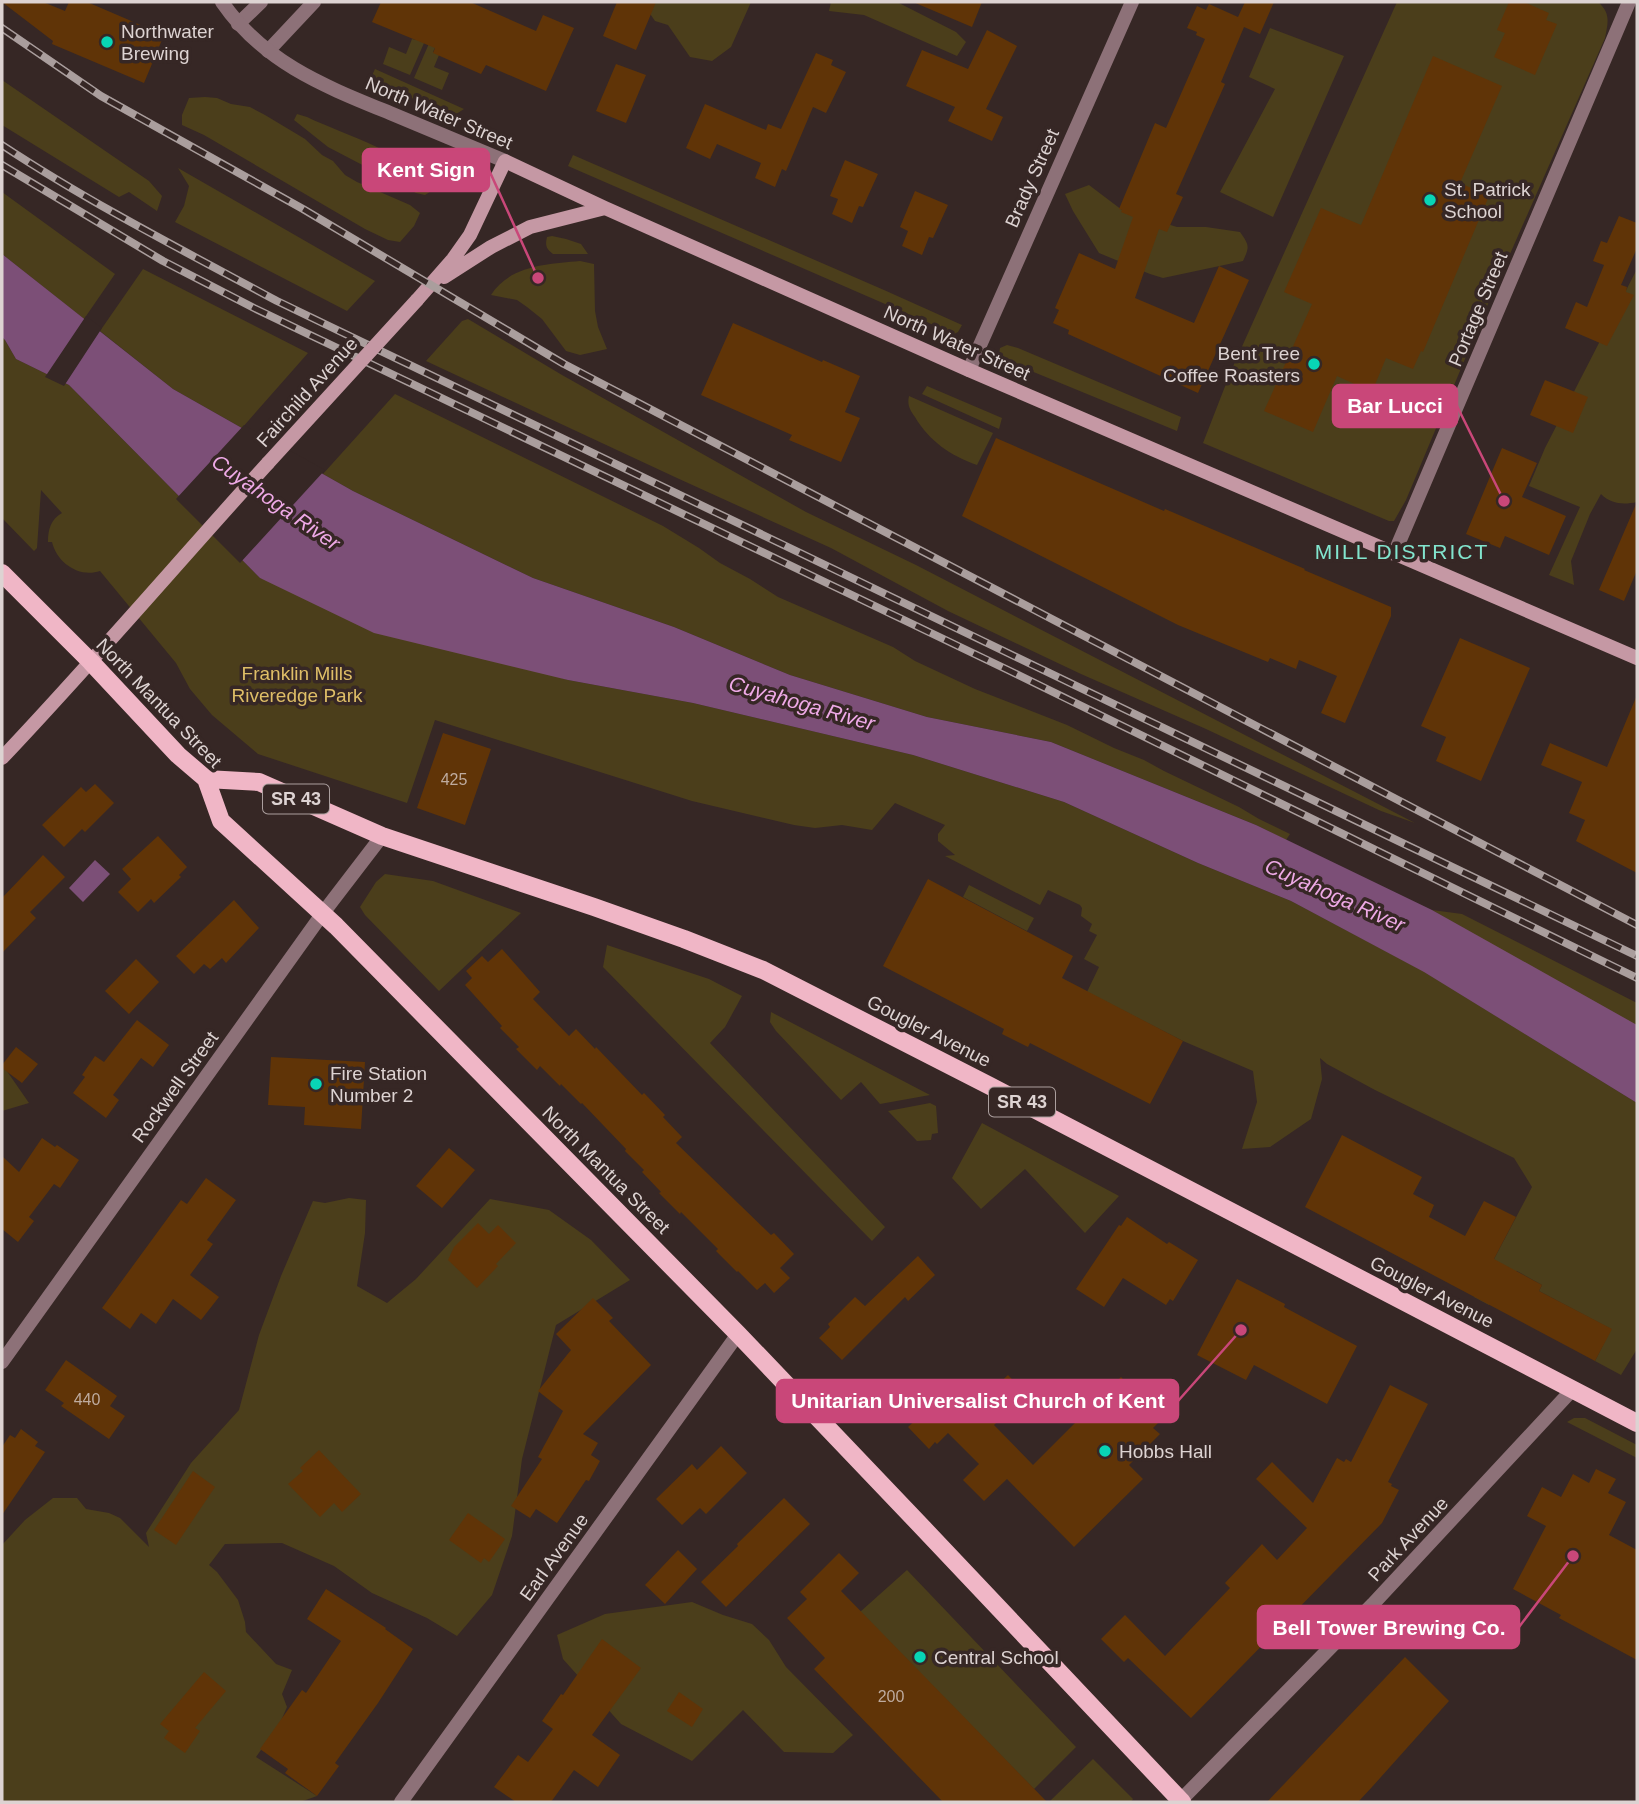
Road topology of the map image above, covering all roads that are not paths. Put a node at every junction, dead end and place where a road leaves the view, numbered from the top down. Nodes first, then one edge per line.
1 (222, 2) edge
2 (261, 2) edge
3 (314, 2) edge
4 (1132, 2) edge
5 (1629, 2) edge
6 (238, 24) junction
7 (268, 51) junction
8 (505, 161) junction
9 (605, 208) junction
10 (431, 285) junction
11 (969, 370) junction
12 (1394, 554) junction
13 (2, 573) edge
14 (1637, 658) edge
15 (91, 663) junction
16 (2, 758) edge
17 (206, 779) junction
18 (382, 836) junction
19 (323, 913) junction
20 (738, 1334) junction
21 (2, 1362) edge
22 (1573, 1389) junction
23 (1637, 1423) edge
24 (401, 1802) edge
25 (1180, 1802) edge

1 - 6 street, North Water Street
2 - 6 street
3 - 7 street
4 - 11 street, Brady Street
5 - 12 street, Portage Street
6 - 7 street, North Water Street
7 - 8 street, North Water Street
8 - 9 main road, North Water Street
8 - 10 main road, Fairchild Avenue
9 - 10 main road
9 - 11 main road, North Water Street
10 - 15 main road, Fairchild Avenue, bridge
11 - 12 main road, North Water Street
12 - 14 main road, North Water Street
13 - 15 main road, North Mantua Street
15 - 16 main road, Fairchild Avenue
15 - 17 main road, North Mantua Street
17 - 18 main road, Gougler Avenue / SR 43
17 - 19 main road, North Mantua Street
18 - 19 street, Rockwell Street
18 - 22 main road, Gougler Avenue / SR 43
19 - 20 main road, North Mantua Street
19 - 21 street, Rockwell Street
20 - 24 street, Earl Avenue
20 - 25 main road, North Mantua Street
22 - 23 main road, Gougler Avenue / SR 43
22 - 25 street, Park Avenue

